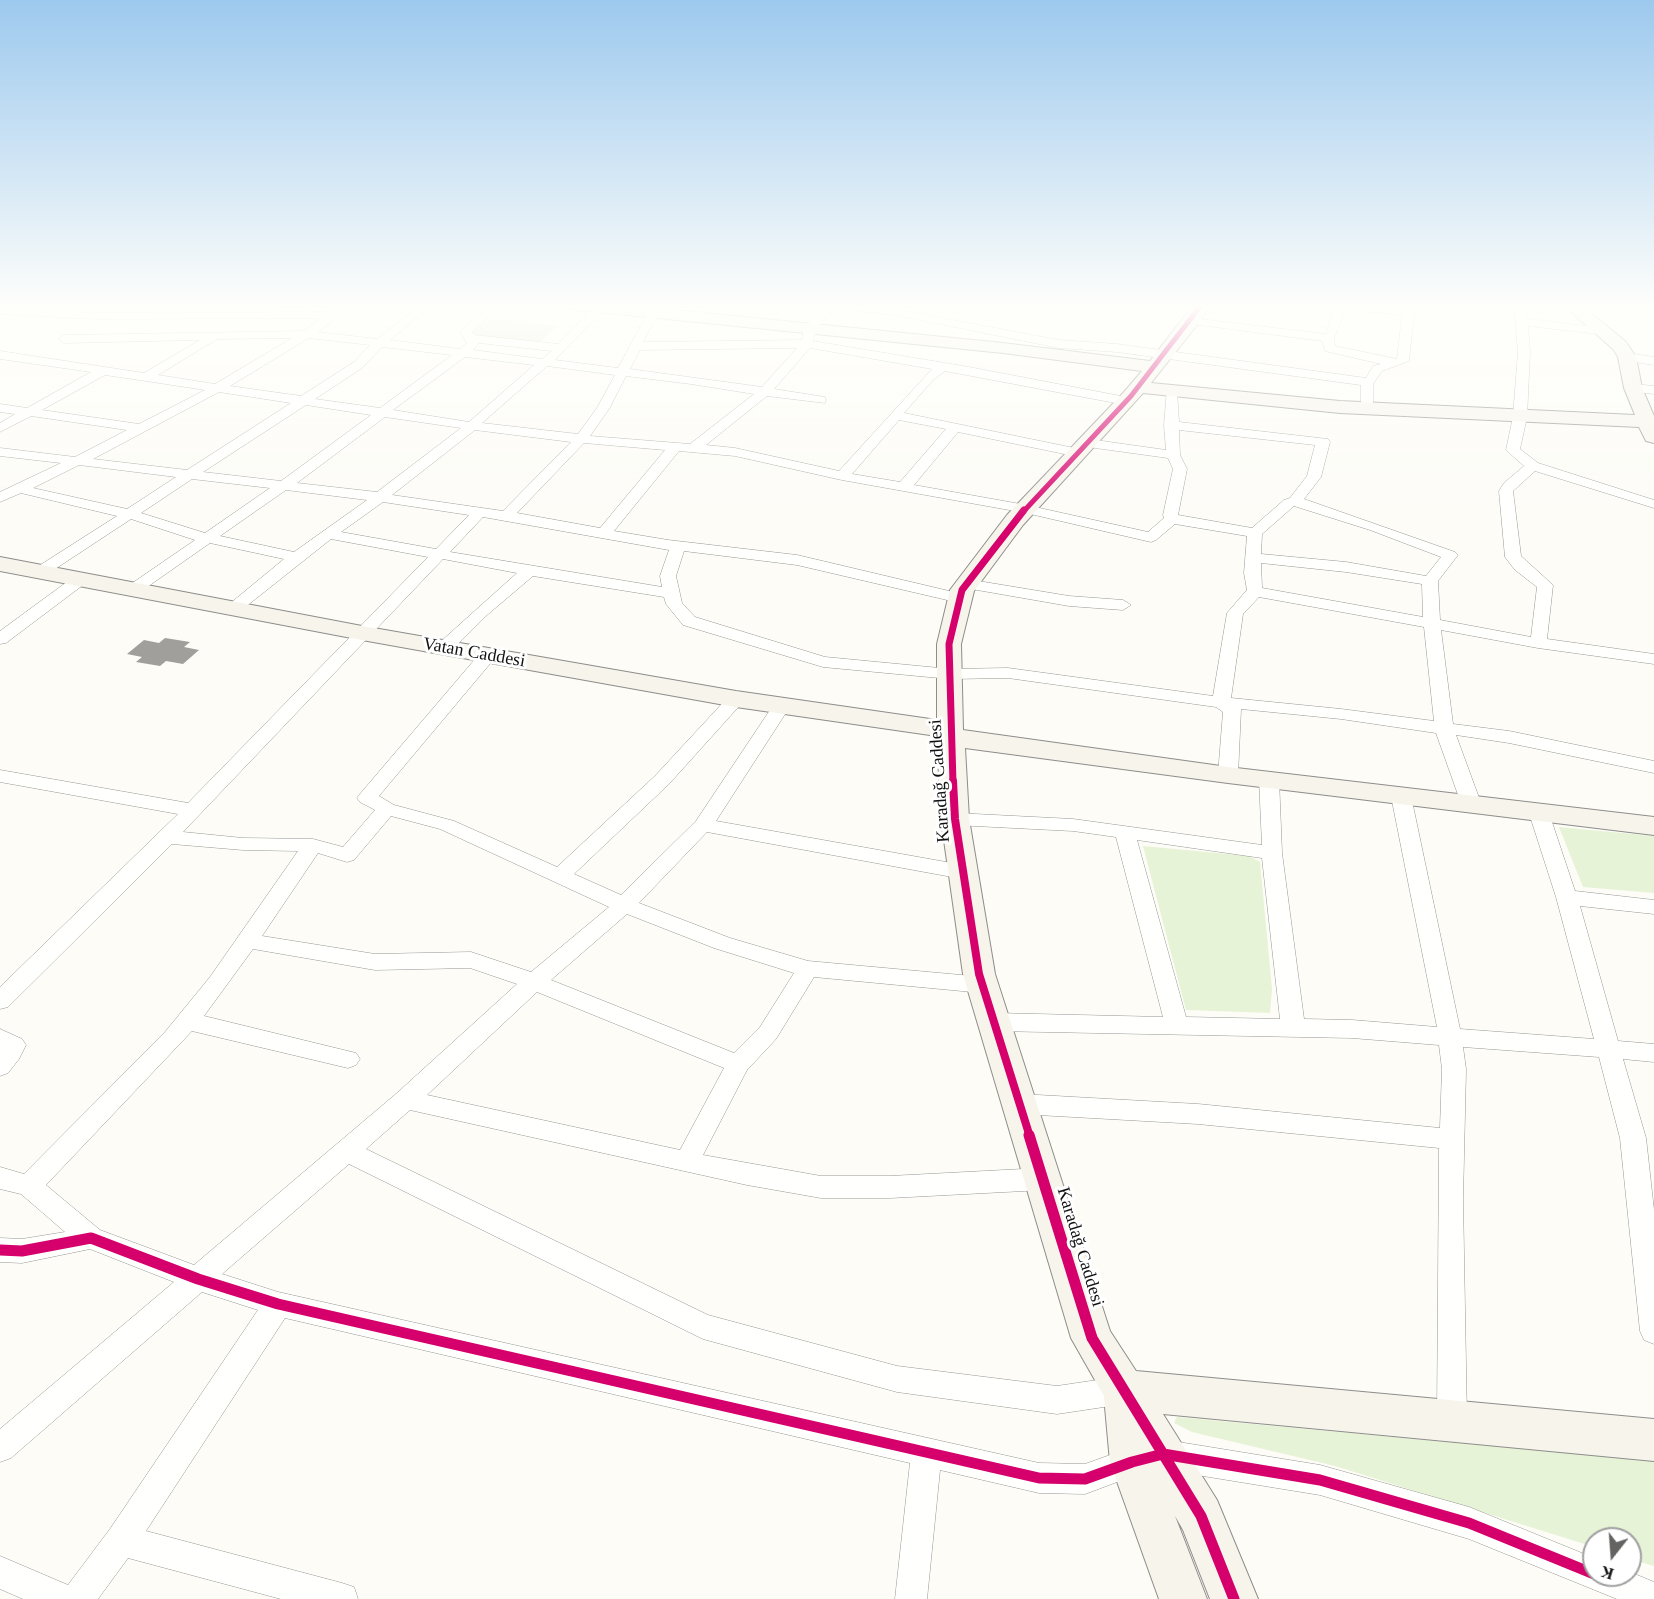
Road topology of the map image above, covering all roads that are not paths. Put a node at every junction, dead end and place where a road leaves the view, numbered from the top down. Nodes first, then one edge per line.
1 (89, 379) edge
2 (162, 379) edge
3 (233, 379) edge
4 (336, 379) edge
5 (428, 379) edge
6 (527, 379) edge
7 (619, 379) edge
8 (672, 379) edge
9 (775, 379) edge
10 (931, 379) edge
11 (1145, 379) edge
12 (1149, 379) edge
13 (1218, 379) edge
14 (1372, 379) edge
15 (1522, 379) edge
16 (1631, 379) edge
17 (1367, 382) junction
18 (218, 388) junction
19 (1633, 388) junction
20 (1654, 390) edge
21 (765, 391) junction
22 (1171, 391) junction
23 (301, 400) junction
24 (820, 400) dead end
25 (0, 408) edge
26 (1368, 408) junction
27 (29, 412) junction
28 (383, 413) junction
29 (895, 415) junction
30 (1520, 417) junction
31 (1171, 425) junction
32 (472, 426) junction
33 (955, 427) junction
34 (0, 428) edge
35 (140, 428) junction
36 (1652, 431) edge
37 (581, 439) junction
38 (675, 447) junction
39 (694, 448) junction
40 (1084, 448) junction
41 (0, 452) edge
42 (1173, 455) junction
43 (78, 460) junction
44 (1533, 466) junction
45 (192, 473) junction
46 (842, 476) junction
47 (286, 484) junction
48 (904, 487) junction
49 (20, 489) junction
50 (380, 497) junction
51 (0, 498) edge
52 (1296, 501) junction
53 (1654, 504) edge
54 (1026, 509) junction
55 (480, 512) junction
56 (129, 514) junction
57 (507, 516) junction
58 (1172, 519) junction
59 (603, 533) junction
60 (1255, 533) junction
61 (328, 534) junction
62 (206, 538) junction
63 (678, 546) junction
64 (441, 555) junction
65 (296, 557) junction
66 (1254, 558) junction
67 (0, 564) edge
68 (529, 571) junction
69 (40, 572) junction
70 (81, 579) junction
71 (1430, 581) junction
72 (134, 589) junction
73 (963, 591) junction
74 (1255, 591) junction
75 (671, 593) junction
76 (1123, 605) dead end
77 (233, 609) junction
78 (1432, 623) junction
79 (362, 633) junction
80 (0, 639) edge
81 (1538, 643) junction
82 (444, 648) junction
83 (488, 655) junction
84 (1654, 659) edge
85 (950, 674) junction
86 (736, 699) junction
87 (1221, 702) junction
88 (783, 705) junction
89 (1444, 728) junction
90 (950, 734) junction
91 (1654, 767) edge
92 (1228, 775) junction
93 (1269, 779) junction
94 (4, 781) edge
95 (1401, 796) junction
96 (1472, 806) junction
97 (387, 809) junction
98 (193, 810) junction
99 (1539, 813) junction
100 (955, 819) junction
101 (703, 825) junction
102 (1654, 826) edge
103 (1125, 833) junction
104 (167, 837) junction
105 (313, 845) junction
106 (1272, 853) junction
107 (963, 872) junction
108 (560, 876) junction
109 (1567, 897) junction
110 (624, 904) junction
111 (1654, 908) edge
112 (247, 941) junction
113 (808, 969) junction
114 (534, 982) junction
115 (983, 985) junction
116 (0, 1001) edge
117 (187, 1021) junction
118 (994, 1022) junction
119 (1177, 1025) junction
120 (1293, 1028) junction
121 (1450, 1035) junction
122 (0, 1038) edge
123 (1610, 1048) junction
124 (1654, 1053) edge
125 (348, 1059) dead end
126 (738, 1064) junction
127 (0, 1067) edge
128 (406, 1100) junction
129 (1020, 1104) junction
130 (1451, 1139) junction
131 (345, 1150) junction
132 (687, 1162) junction
133 (0, 1178) edge
134 (1043, 1179) junction
135 (29, 1186) junction
136 (91, 1238) junction
137 (0, 1250) edge
138 (198, 1279) junction
139 (278, 1304) junction
140 (1654, 1331) edge
141 (1124, 1390) junction
142 (1452, 1421) junction
143 (1654, 1440) edge
144 (0, 1448) edge
145 (926, 1453) junction
146 (1147, 1458) junction
147 (121, 1540) junction
148 (1582, 1568) edge
149 (0, 1572) edge
150 (1627, 1587) edge
151 (1654, 1598) edge
152 (61, 1599) edge
153 (78, 1599) edge
154 (342, 1599) edge
155 (911, 1599) edge
156 (1183, 1599) edge
157 (1234, 1599) edge

1 - 27 street
2 - 18 street
3 - 18 street
4 - 23 street
5 - 28 street
6 - 32 street
7 - 37 street
8 - 21 street
9 - 21 street
10 - 29 street
11 - 40 street, Karadağ Caddesi
12 - 22 street
13 - 17 street
14 - 17 street
15 - 30 street
16 - 19 street
17 - 26 street
18 - 23 street
18 - 35 street
19 - 20 street
19 - 36 street
21 - 24 street
21 - 39 street
22 - 26 street
22 - 31 street
23 - 28 street
23 - 45 street
25 - 27 street
26 - 30 street
27 - 34 street
27 - 35 street
28 - 32 street
28 - 47 street
29 - 33 street
29 - 46 street
30 - 36 street
30 - 44 street
31 - 42 street
31 - 52 street
32 - 37 street
32 - 50 street
33 - 40 street
33 - 48 street
35 - 43 street
37 - 38 street
37 - 57 street
38 - 39 street
38 - 59 street
39 - 46 street
40 - 42 street
40 - 54 street, Karadağ Caddesi
41 - 43 street
42 - 58 street
43 - 45 street
43 - 49 street
44 - 53 street
44 - 81 street
45 - 47 street
45 - 56 street
46 - 48 street
47 - 50 street
47 - 62 street
48 - 54 street
49 - 51 street
49 - 56 street
50 - 55 street
50 - 61 street
52 - 60 street
52 - 71 street
54 - 58 street
54 - 73 street, Karadağ Caddesi
55 - 57 street
55 - 64 street
56 - 62 street
56 - 69 street
57 - 59 street
58 - 60 street
59 - 63 street
60 - 66 street
61 - 64 street
61 - 65 street
62 - 65 street
62 - 72 street
63 - 73 street
63 - 75 street
64 - 68 street
64 - 79 street
65 - 77 street
66 - 71 street
66 - 74 street
67 - 69 street, Vatan Caddesi
68 - 75 street
68 - 82 street
69 - 70 street, Vatan Caddesi
70 - 72 street, Vatan Caddesi
70 - 80 street
71 - 78 street
72 - 77 street, Vatan Caddesi
73 - 76 street
73 - 85 street, Karadağ Caddesi
74 - 78 street
74 - 87 street
75 - 85 street
77 - 79 street, Vatan Caddesi
78 - 81 street
78 - 89 street
79 - 82 street, Vatan Caddesi
79 - 98 street
81 - 84 street
82 - 83 street, Vatan Caddesi
83 - 86 street, Vatan Caddesi
83 - 97 street
85 - 87 street
85 - 90 street, Karadağ Caddesi
86 - 88 street, Vatan Caddesi
86 - 108 street
87 - 89 street
87 - 92 street
88 - 90 street, Vatan Caddesi
88 - 101 street
89 - 91 street
89 - 96 street
90 - 92 street, Vatan Caddesi
90 - 100 street, Karadağ Caddesi
92 - 93 street, Vatan Caddesi
93 - 95 street, Vatan Caddesi
93 - 106 street
94 - 98 street
95 - 96 street, Vatan Caddesi
95 - 121 street
96 - 99 street, Vatan Caddesi
97 - 105 street
97 - 108 street
98 - 104 street
99 - 102 street, Vatan Caddesi
99 - 109 street
100 - 103 street
100 - 107 street, Karadağ Caddesi
101 - 107 street
101 - 110 street
103 - 106 street
103 - 119 street
104 - 105 street
104 - 116 street
105 - 112 street
106 - 120 street
107 - 115 street, Karadağ Caddesi
108 - 110 street
109 - 111 street
109 - 123 street
110 - 113 street
110 - 114 street
112 - 114 street
112 - 117 street
113 - 115 street
113 - 126 street
114 - 126 street
114 - 128 street
115 - 118 street, Karadağ Caddesi
117 - 125 street
117 - 135 street
118 - 119 street
118 - 129 street, Karadağ Caddesi
119 - 120 street
120 - 121 street
121 - 123 street
121 - 130 street
122 - 127 street
123 - 124 street
123 - 140 street
126 - 132 street
128 - 131 street
128 - 132 street
129 - 130 street
129 - 134 street, Karadağ Caddesi
130 - 142 street
131 - 138 street
131 - 141 street
132 - 134 street
133 - 135 street
134 - 141 street, Karadağ Caddesi
135 - 136 street
136 - 137 street
136 - 138 street
138 - 139 street
138 - 144 street
139 - 145 street
139 - 147 street
141 - 142 street
141 - 146 street
142 - 143 street
145 - 146 street
145 - 155 street
146 - 148 street
146 - 156 street
146 - 157 street
147 - 153 street
147 - 154 street
149 - 152 street
150 - 151 street

